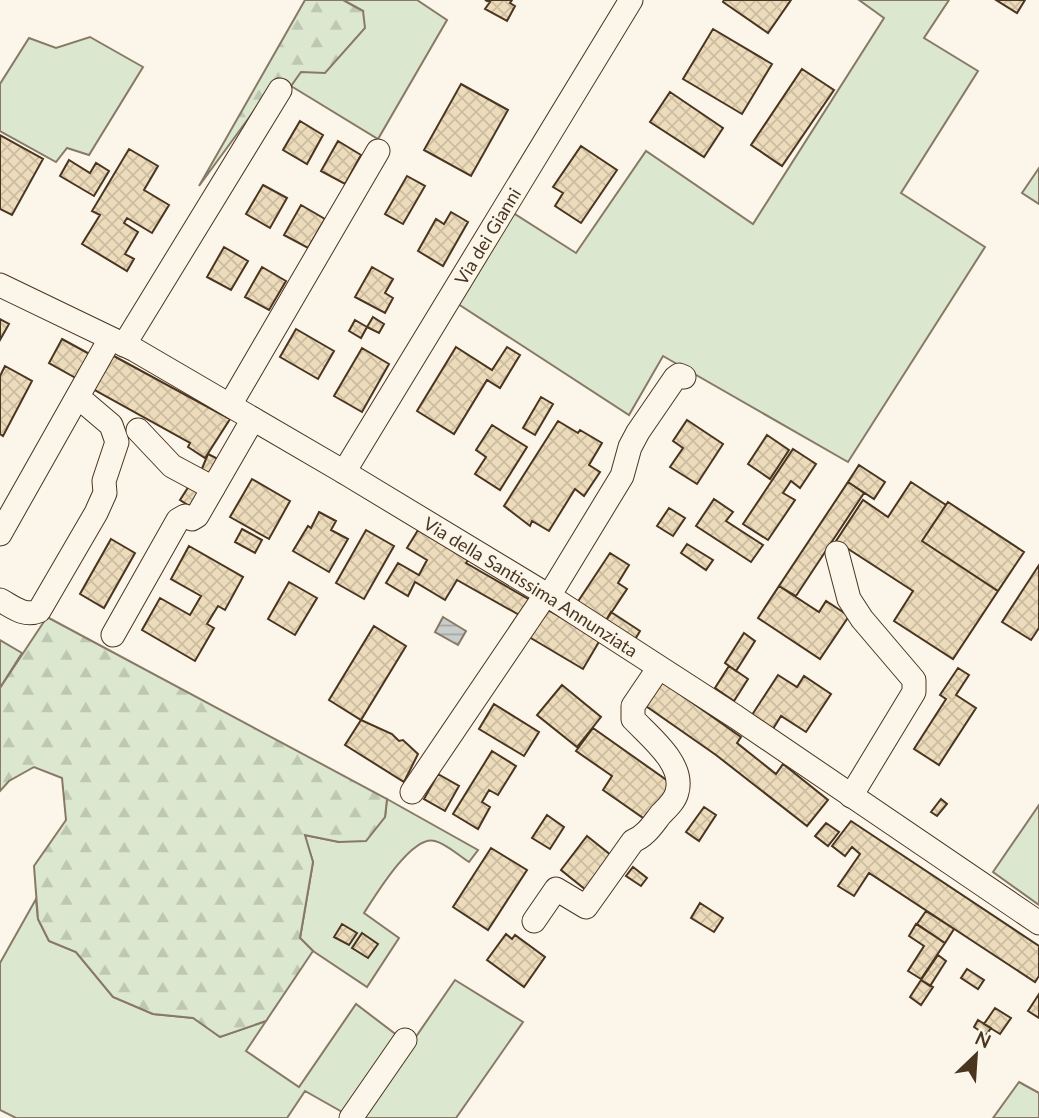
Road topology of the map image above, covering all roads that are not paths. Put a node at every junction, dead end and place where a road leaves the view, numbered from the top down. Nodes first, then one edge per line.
1 (631, 0) edge
2 (280, 90) dead end
3 (378, 151) dead end
4 (0, 285) edge
5 (117, 342) junction
6 (684, 377) dead end
7 (78, 397) junction
8 (229, 405) junction
9 (253, 419) junction
10 (138, 430) dead end
11 (344, 472) junction
12 (213, 488) junction
13 (0, 534) edge
14 (836, 553) dead end
15 (547, 595) junction
16 (0, 600) edge
17 (113, 635) dead end
18 (658, 668) junction
19 (412, 792) dead end
20 (850, 796) junction
21 (534, 920) dead end
22 (1039, 923) edge
23 (405, 1040) dead end
24 (351, 1118) edge

1 - 11 street, Via dei Gianni
2 - 5 street
3 - 8 street
4 - 5 street, Via della Santissima Annunziata
5 - 7 street
5 - 8 street, Via della Santissima Annunziata
6 - 15 street
7 - 13 street
7 - 16 street
8 - 9 street, Via della Santissima Annunziata
9 - 11 street, Via della Santissima Annunziata
9 - 12 street
10 - 12 street
11 - 15 street, Via della Santissima Annunziata
12 - 17 street
14 - 20 street
15 - 18 street, Via della Santissima Annunziata
15 - 19 street
18 - 20 street, Via della Santissima Annunziata
18 - 21 street
20 - 22 street, Via della Santissima Annunziata
23 - 24 street

